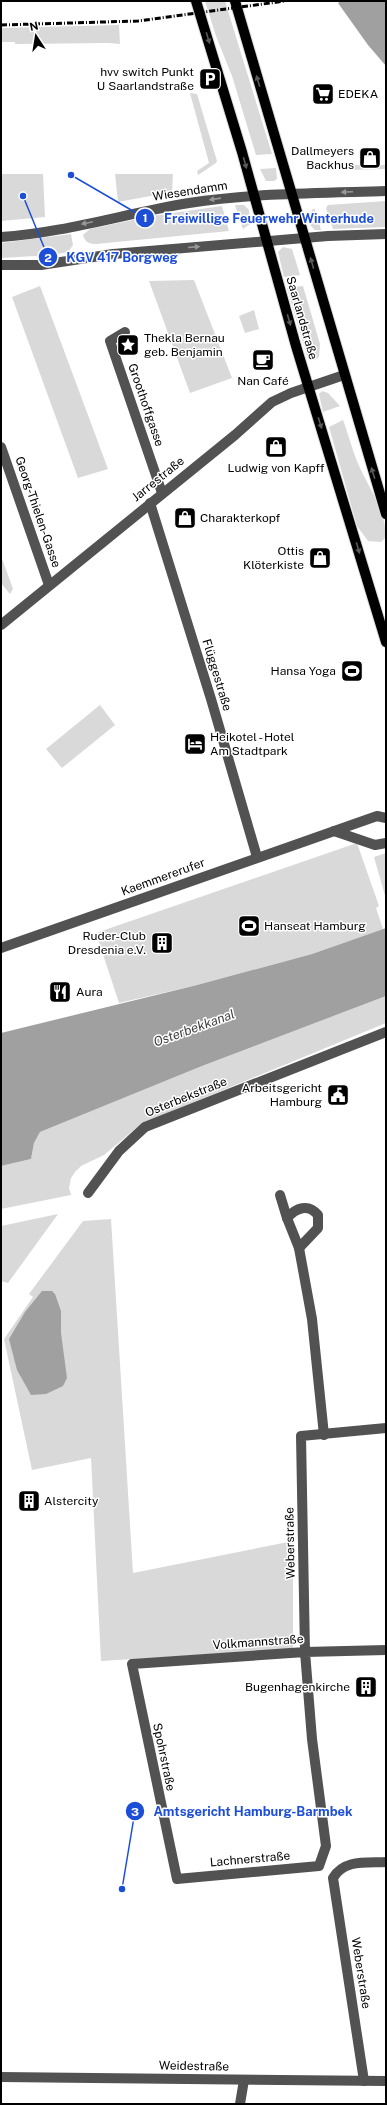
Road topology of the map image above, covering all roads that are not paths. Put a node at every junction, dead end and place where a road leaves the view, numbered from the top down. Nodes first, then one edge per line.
1 (196, 1) edge
2 (235, 1) edge
3 (386, 191) edge
4 (292, 194) junction
5 (254, 196) junction
6 (386, 234) edge
7 (1, 237) edge
8 (304, 238) junction
9 (267, 242) junction
10 (1, 265) edge
11 (124, 332) dead end
12 (344, 375) junction
13 (309, 386) junction
14 (1, 447) edge
15 (162, 493) junction
16 (150, 502) junction
17 (386, 514) edge
18 (50, 585) junction
19 (1, 625) edge
20 (386, 642) edge
21 (386, 818) edge
22 (334, 831) junction
23 (386, 843) edge
24 (257, 856) junction
25 (1, 948) edge
26 (386, 1032) edge
27 (88, 1193) dead end
28 (280, 1195) dead end
29 (287, 1218) junction
30 (299, 1248) junction
31 (386, 1428) edge
32 (324, 1436) junction
33 (386, 1650) edge
34 (305, 1652) junction
35 (132, 1664) joint
36 (322, 1861) joint
37 (386, 1862) edge
38 (177, 1879) joint
39 (1, 2077) edge
40 (244, 2080) junction
41 (364, 2081) junction
42 (386, 2081) edge
43 (240, 2104) edge

1 -> 5 main road, Saarlandstraße
4 -> 2 main road, Saarlandstraße
3 -> 4 street, Wiesendamm
4 - 5 street, Wiesendamm
4 - 8 main road, Saarlandstraße
5 -> 7 street, Wiesendamm
5 - 9 main road, Saarlandstraße
6 - 8 street
8 - 9 street
12 -> 8 main road, Saarlandstraße
10 -> 9 street
9 -> 13 main road, Saarlandstraße
11 - 15 street, Groothoffgasse
12 - 13 street, Jarrestraße
17 -> 12 main road, Saarlandstraße
13 - 15 street, Jarrestraße
13 -> 20 main road, Saarlandstraße
14 - 18 street, Georg-Thielen-Gasse
15 - 16 street, Jarrestraße
16 - 18 street, Jarrestraße
16 - 24 street, Flüggestraße
18 - 19 street, Jarrestraße
21 - 22 street, Kaemmererufer
22 - 23 street
22 - 24 street, Kaemmererufer
24 - 25 street, Kaemmererufer
26 - 27 street, Osterbekstraße
28 - 29 street
29 - 30 street
29 - 30 street
30 - 32 street
31 - 32 street
32 - 34 street, Weberstraße
33 - 34 street, Volkmannstraße
34 - 35 street, Volkmannstraße
34 - 36 street, Weberstraße
35 - 38 street, Spohrstraße
36 - 38 street, Lachnerstraße
37 - 41 street, Weberstraße
39 - 40 street, Weidestraße
40 - 41 street, Weidestraße
40 - 43 street
41 - 42 street, Weidestraße

